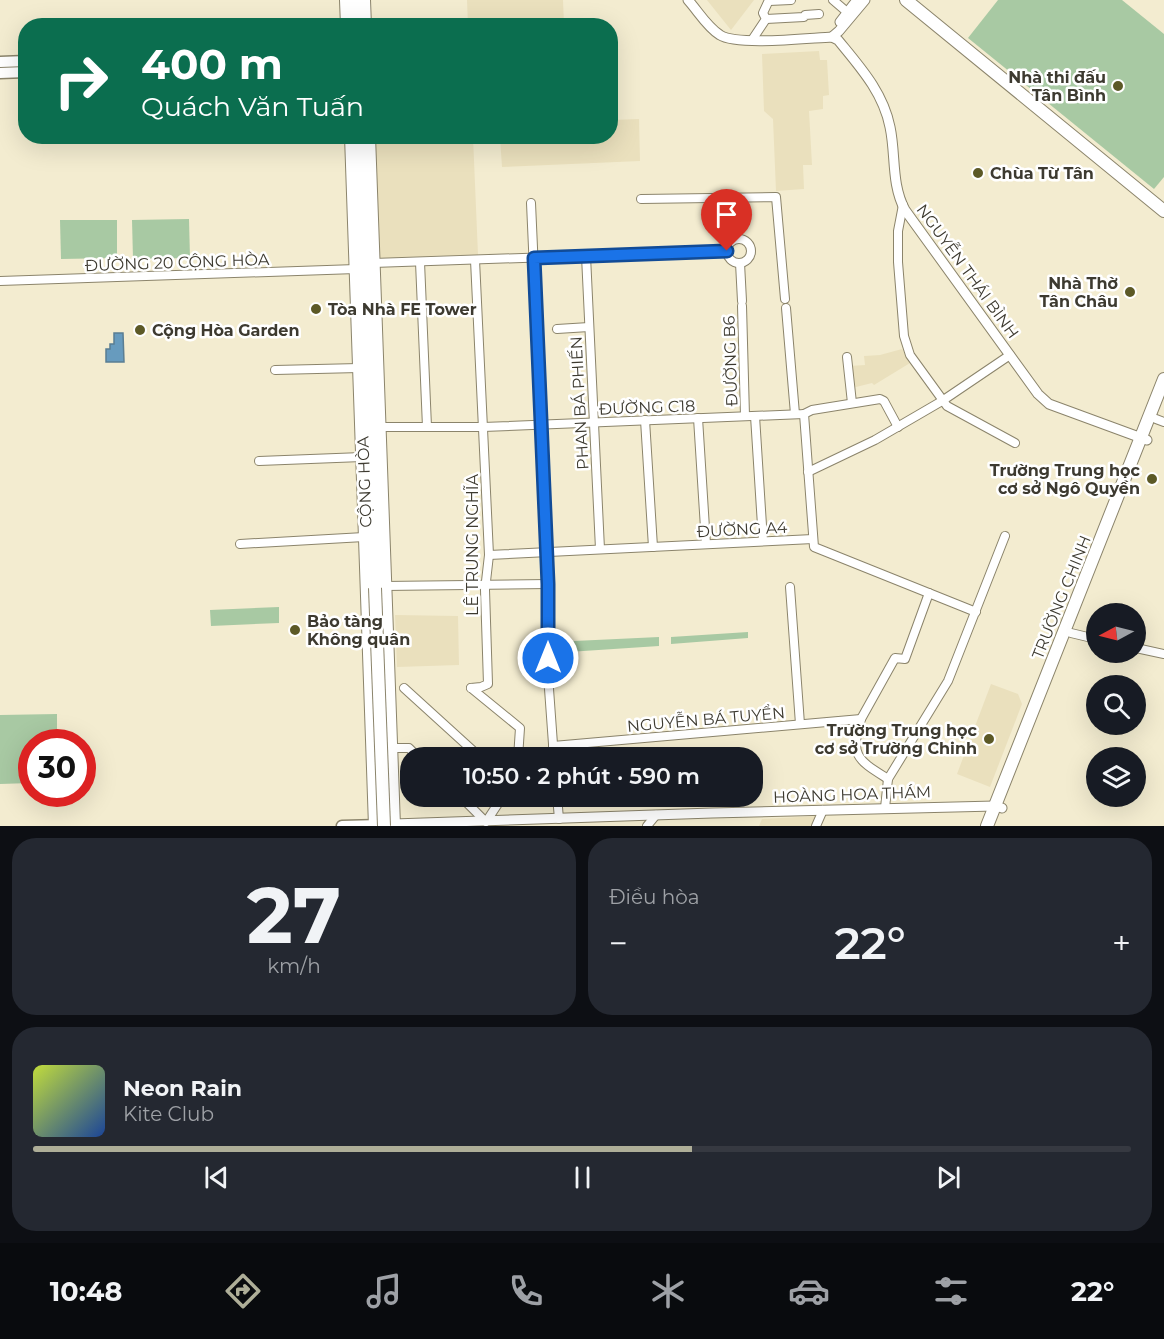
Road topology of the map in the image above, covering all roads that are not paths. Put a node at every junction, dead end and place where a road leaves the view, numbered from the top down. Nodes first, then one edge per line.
1 (346, 0) edge
2 (355, 0) edge
3 (364, 0) edge
4 (688, 0) edge
5 (791, 0) edge
6 (834, 0) edge
7 (857, 0) edge
8 (865, 0) edge
9 (906, 0) edge
10 (769, 1) edge
11 (847, 12) junction
12 (819, 14) dead end
13 (347, 18) edge
14 (356, 18) edge
15 (365, 18) edge
16 (766, 19) junction
17 (832, 37) junction
18 (752, 40) junction
19 (18, 61) edge
20 (0, 62) edge
21 (18, 72) edge
22 (0, 73) edge
23 (351, 144) edge
24 (360, 144) edge
25 (369, 144) edge
26 (642, 199) dead end
27 (531, 203) dead end
28 (903, 205) junction
29 (1164, 211) edge
30 (727, 251) junction
31 (586, 256) junction
32 (534, 258) junction
33 (475, 260) junction
34 (420, 262) junction
35 (740, 262) junction
36 (373, 263) junction
37 (356, 269) junction
38 (0, 281) edge
39 (589, 327) junction
40 (557, 329) dead end
41 (1010, 355) junction
42 (847, 357) dead end
43 (359, 368) junction
44 (275, 370) dead end
45 (1164, 379) edge
46 (1164, 398) edge
47 (942, 401) junction
48 (852, 403) junction
49 (795, 414) junction
50 (804, 414) junction
51 (745, 416) junction
52 (755, 416) junction
53 (698, 418) junction
54 (645, 420) junction
55 (1160, 420) edge
56 (594, 423) junction
57 (541, 425) junction
58 (379, 427) junction
59 (427, 427) junction
60 (483, 427) junction
61 (898, 427) junction
62 (1144, 439) junction
63 (1015, 443) dead end
64 (362, 458) junction
65 (259, 461) dead end
66 (808, 472) junction
67 (1005, 536) dead end
68 (364, 537) junction
69 (813, 539) junction
70 (763, 541) junction
71 (240, 544) dead end
72 (706, 544) junction
73 (653, 547) junction
74 (600, 549) junction
75 (546, 552) junction
76 (489, 555) junction
77 (548, 584) junction
78 (486, 585) junction
79 (380, 587) junction
80 (790, 587) dead end
81 (929, 593) junction
82 (976, 612) junction
83 (1071, 633) junction
84 (1086, 637) edge
85 (1146, 650) edge
86 (1164, 654) edge
87 (404, 688) dead end
88 (861, 719) junction
89 (800, 724) junction
90 (554, 746) joint
91 (470, 747) edge
92 (519, 747) edge
93 (391, 748) junction
94 (400, 748) edge
95 (1020, 753) junction
96 (374, 778) junction
97 (392, 778) junction
98 (888, 779) junction
99 (471, 807) edge
100 (496, 807) edge
101 (558, 807) edge
102 (999, 807) junction
103 (885, 808) junction
104 (823, 810) junction
105 (656, 815) junction
106 (559, 819) junction
107 (486, 822) junction
108 (385, 825) edge
109 (342, 826) edge
110 (647, 826) edge
111 (816, 826) edge
112 (987, 826) edge
113 (995, 826) edge

1 - 13 main road
2 - 14 main road
3 - 15 main road
4 - 18 street
5 - 10 street
6 - 11 street
7 - 11 street
8 - 17 street
9 - 29 main road
10 - 16 street
11 - 17 street
12 - 16 street
16 - 18 street
17 - 18 street
17 - 28 street, NGUYỄN THÁI BÌNH
19 - 20 main road
21 - 22 main road
23 - 37 main road, CỘNG HÒA
24 - 79 main road, CỘNG HÒA
25 - 36 main road, CỘNG HÒA
26 - 49 street
27 - 32 street
28 - 41 street, NGUYỄN THÁI BÌNH
28 - 47 street
30 - 31 street
30 - 35 street
30 - 35 street
31 - 32 street
31 - 39 street, PHAN BÁ PHIẾN
32 - 33 street
32 - 57 street
33 - 34 street
33 - 60 street, LÊ TRUNG NGHĨA
34 - 36 street
34 - 59 street
35 - 51 street, ĐƯỜNG B6
36 - 58 main road, CỘNG HÒA
37 - 38 street, ĐƯỜNG 20 CỘNG HÒA
37 - 43 main road, CỘNG HÒA
39 - 40 street
39 - 56 street, PHAN BÁ PHIẾN
41 - 47 street
41 - 62 street, NGUYỄN THÁI BÌNH
42 - 48 street
43 - 44 street
43 - 64 main road, CỘNG HÒA
45 - 62 main road, TRƯỜNG CHINH
46 - 55 main road, TRƯỜNG CHINH
47 - 61 street
47 - 63 street
48 - 50 street, ĐƯỜNG C18
48 - 61 street, ĐƯỜNG C18
49 - 50 street, ĐƯỜNG C18
49 - 52 street, ĐƯỜNG C18
50 - 66 street
51 - 52 street, ĐƯỜNG C18
51 - 53 street, ĐƯỜNG C18
52 - 70 street, ĐƯỜNG B6
53 - 54 street, ĐƯỜNG C18
53 - 72 street
54 - 56 street, ĐƯỜNG C18
54 - 73 street
55 - 62 main road, TRƯỜNG CHINH
56 - 57 street, ĐƯỜNG C18
56 - 74 street, PHAN BÁ PHIẾN
57 - 60 street, ĐƯỜNG C18
57 - 75 street
58 - 59 street, ĐƯỜNG C18
58 - 79 main road, CỘNG HÒA
59 - 60 street, ĐƯỜNG C18
60 - 76 street, LÊ TRUNG NGHĨA
61 - 66 street
62 - 83 main road, TRƯỜNG CHINH
62 - 95 main road, TRƯỜNG CHINH
64 - 65 street
64 - 68 main road, CỘNG HÒA
66 - 69 street
67 - 82 street
68 - 71 street
68 - 96 main road, CỘNG HÒA
69 - 70 street, ĐƯỜNG A4
69 - 81 street
70 - 72 street, ĐƯỜNG A4
72 - 73 street, ĐƯỜNG A4
73 - 74 street, ĐƯỜNG A4
74 - 75 street, ĐƯỜNG A4
75 - 76 street, ĐƯỜNG A4
75 - 77 street
76 - 78 street, LÊ TRUNG NGHĨA
77 - 78 street
77 - 90 street
78 - 79 street
78 - 92 street, LÊ TRUNG NGHĨA
79 - 93 main road, CỘNG HÒA
79 - 108 main road, bridge
80 - 89 street
81 - 82 street
81 - 88 street
82 - 98 street
83 - 84 street
83 - 95 main road, TRƯỜNG CHINH
85 - 86 street
87 - 91 street
88 - 89 street, NGUYỄN BÁ TUYỂN
88 - 98 street
89 - 90 street, NGUYỄN BÁ TUYỂN
93 - 94 street
93 - 97 main road, CỘNG HÒA
95 - 102 main road, TRƯỜNG CHINH
96 - 97 main road
96 - 108 main road, CỘNG HÒA
97 - 108 main road, CỘNG HÒA
98 - 103 street
99 - 107 street
100 - 107 street
101 - 106 street
102 - 103 street, HOÀNG HOA THÁM
102 - 112 main road, TRƯỜNG CHINH
102 - 113 main road, TRƯỜNG CHINH
103 - 104 street, HOÀNG HOA THÁM
104 - 105 street, HOÀNG HOA THÁM
104 - 111 street
105 - 106 street, HOÀNG HOA THÁM
105 - 110 street
106 - 107 street, HOÀNG HOA THÁM
107 - 108 street, HOÀNG HOA THÁM
108 - 109 main road, HOÀNG HOA THÁM

